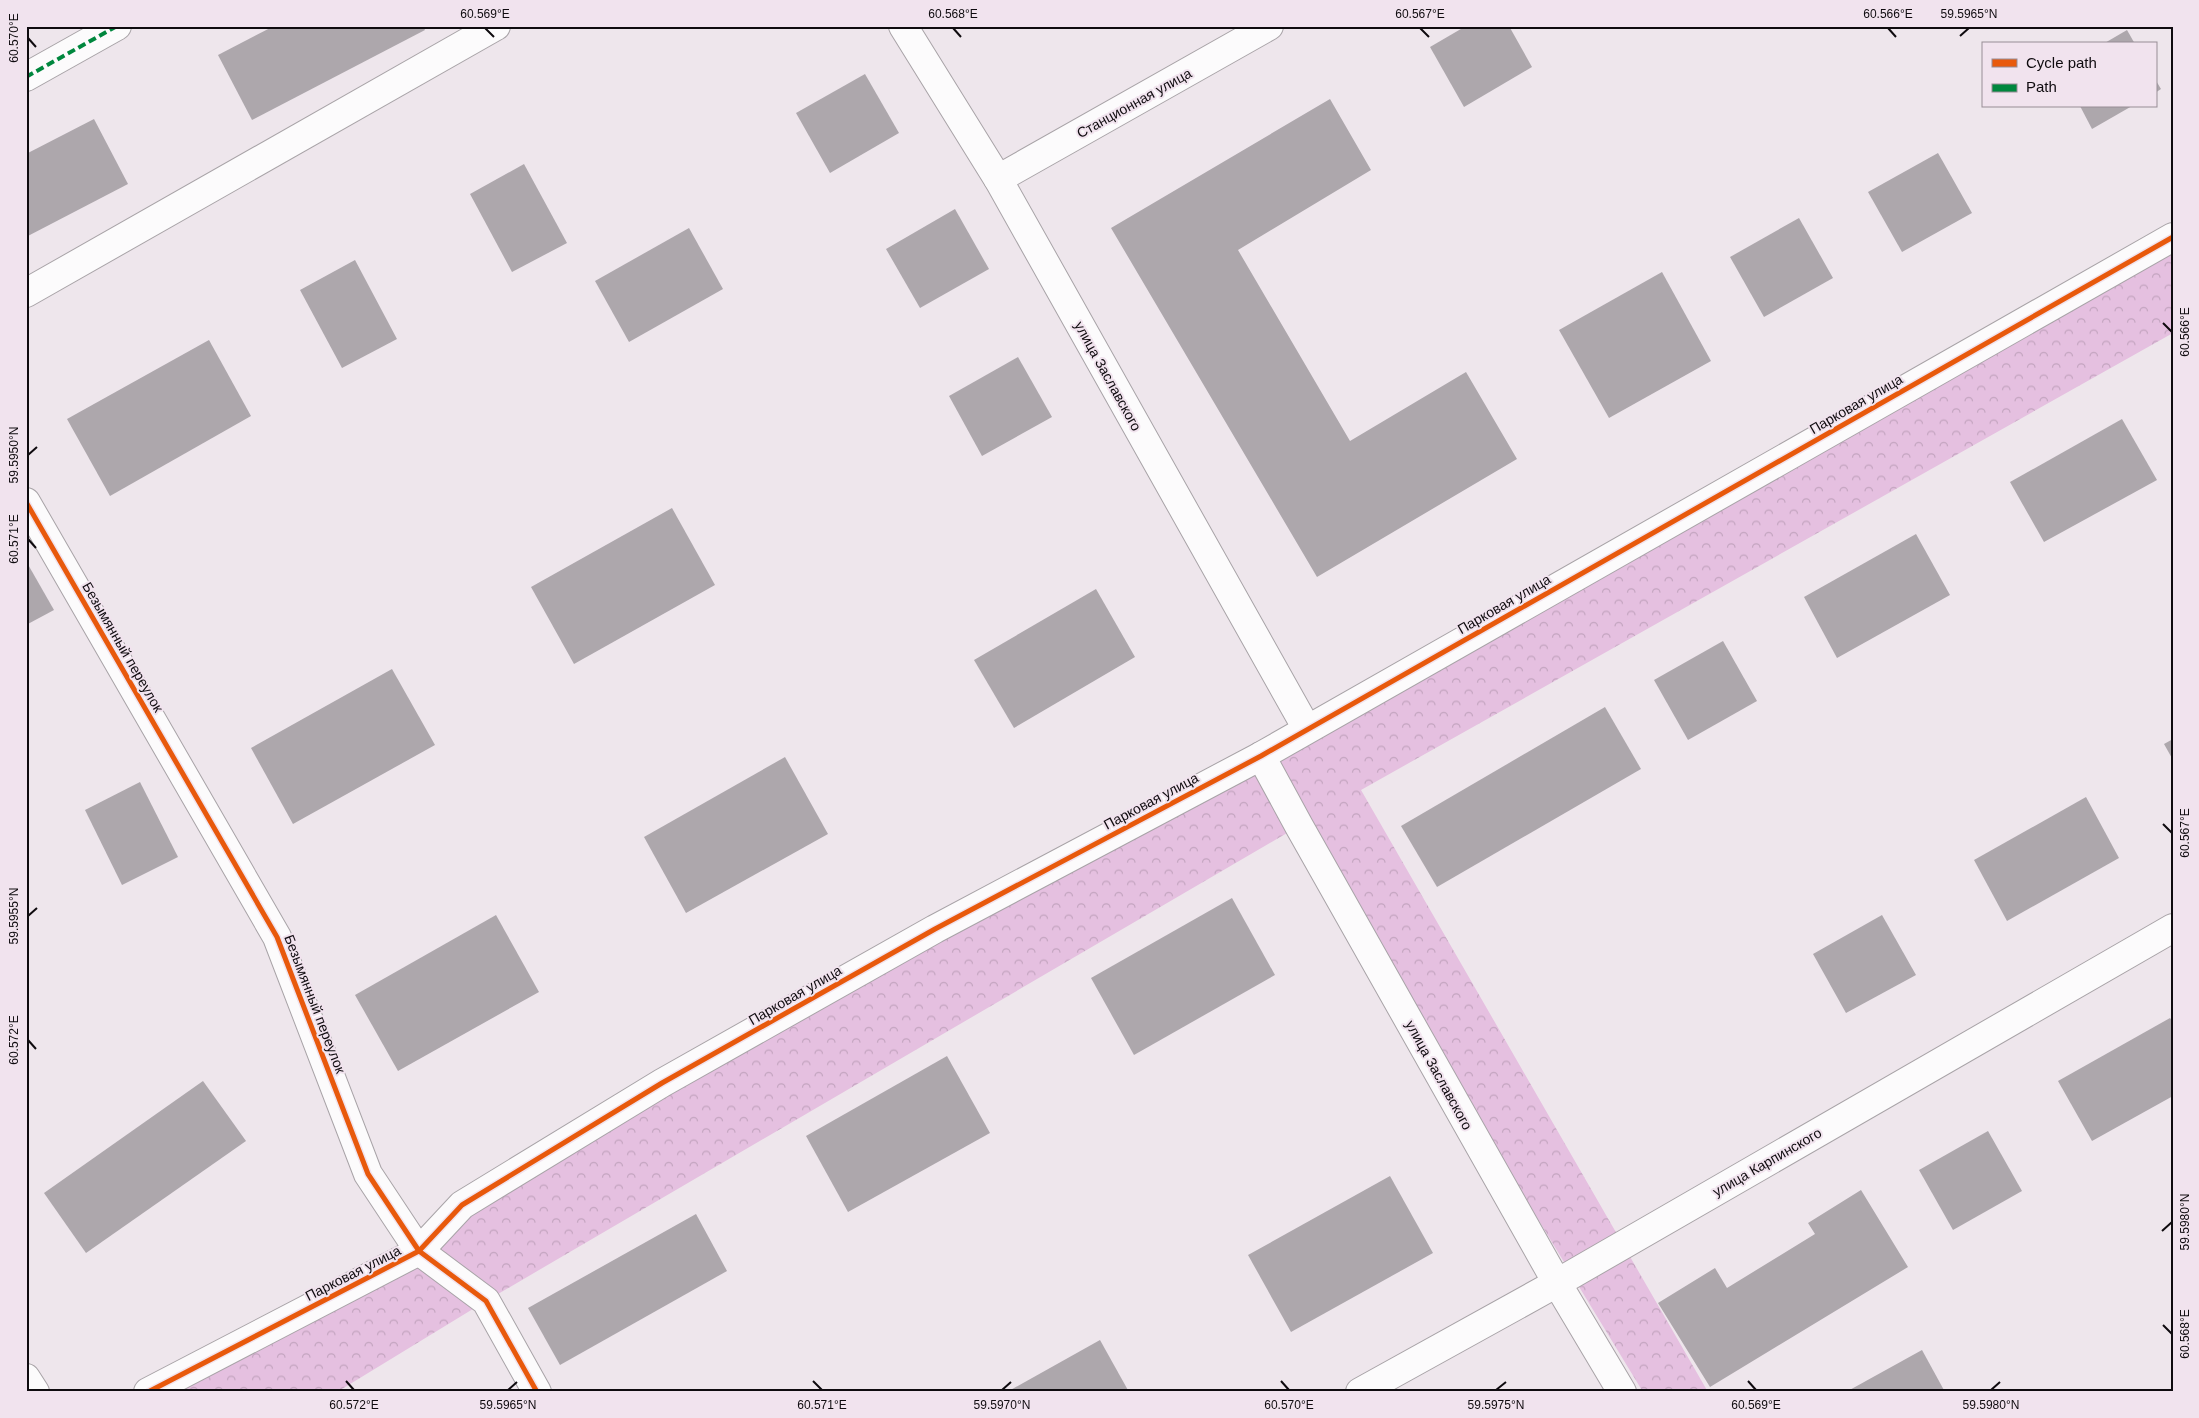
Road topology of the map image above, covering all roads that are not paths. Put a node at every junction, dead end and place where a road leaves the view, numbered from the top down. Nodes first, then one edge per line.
1 (117, 26) edge
2 (496, 26) edge
3 (904, 26) edge
4 (1269, 26) edge
5 (26, 78) edge
6 (998, 179) junction
7 (2173, 237) edge
8 (26, 293) edge
9 (26, 502) edge
10 (1307, 729) junction
11 (1262, 756) junction
12 (2173, 928) edge
13 (419, 1251) junction
14 (1557, 1283) junction
15 (26, 1378) edge
16 (34, 1392) edge
17 (148, 1392) edge
18 (538, 1392) edge
19 (1360, 1392) edge
20 (1622, 1392) edge

1 - 5 street
2 - 8 street
3 - 6 street, улица Заславского
4 - 6 street, Станционная улица
6 - 10 street, улица Заславского
7 - 10 street, Парковая улица
9 - 13 street, Безымянный переулок
10 - 11 street, Парковая улица
11 - 13 street, Парковая улица
11 - 14 street, улица Заславского
12 - 14 street, улица Карпинского
13 - 17 street, Парковая улица
13 - 18 street, Безымянный переулок
14 - 19 street, улица Карпинского
14 - 20 street, улица Заславского
15 - 16 street

